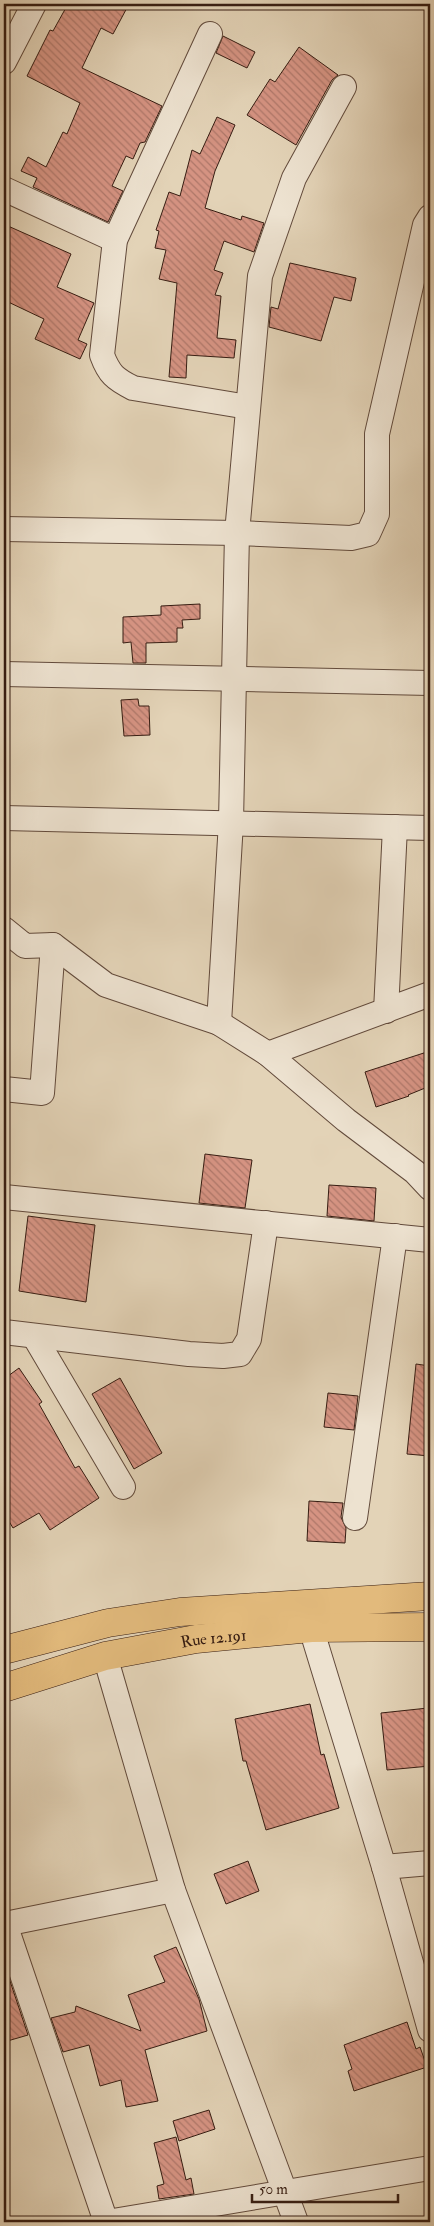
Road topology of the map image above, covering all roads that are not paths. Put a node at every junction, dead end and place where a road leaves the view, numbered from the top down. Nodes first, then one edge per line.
1 (34, 4) edge
2 (210, 34) dead end
3 (7, 48) edge
4 (344, 86) dead end
5 (4, 189) edge
6 (430, 217) edge
7 (115, 240) junction
8 (248, 407) junction
9 (4, 529) edge
10 (237, 533) junction
11 (4, 674) edge
12 (232, 678) junction
13 (430, 683) edge
14 (4, 818) edge
15 (231, 822) junction
16 (395, 827) junction
17 (430, 828) edge
18 (4, 929) edge
19 (53, 945) junction
20 (430, 994) edge
21 (386, 1011) junction
22 (219, 1023) junction
23 (268, 1054) junction
24 (4, 1089) edge
25 (425, 1176) edge
26 (4, 1197) edge
27 (266, 1223) junction
28 (395, 1236) junction
29 (430, 1240) edge
30 (4, 1332) edge
31 (34, 1336) junction
32 (123, 1487) dead end
33 (355, 1518) dead end
34 (430, 1596) edge
35 (430, 1627) edge
36 (311, 1628) junction
37 (4, 1650) edge
38 (105, 1656) junction
39 (4, 1688) edge
40 (430, 1863) edge
41 (384, 1867) junction
42 (173, 1890) junction
43 (5, 1925) edge
44 (430, 2030) edge
45 (430, 2168) edge
46 (286, 2191) junction
47 (107, 2222) edge
48 (296, 2222) edge

1 - 3 street
2 - 7 street
4 - 8 street
5 - 7 street
6 - 10 street
7 - 8 street
8 - 10 street
9 - 10 street
10 - 12 street
11 - 12 street
12 - 13 street
12 - 15 street
14 - 15 street
15 - 16 street
15 - 22 street
16 - 17 street
16 - 21 street
18 - 19 street
19 - 22 street
19 - 24 street
20 - 21 street
21 - 23 street
22 - 23 street
23 - 25 street
26 - 27 street
27 - 28 street
27 - 31 street
28 - 29 street
28 - 33 street
30 - 31 street
31 - 32 street
34 - 37 main road, Rue 12.191
35 - 36 main road, Rue 12.191
36 - 38 main road, Rue 12.191
36 - 41 street
38 - 39 main road, Rue 12.191
38 - 42 street
40 - 41 street
41 - 44 street
42 - 43 street
42 - 46 street
43 - 47 street
45 - 46 street
46 - 47 street
46 - 48 street

